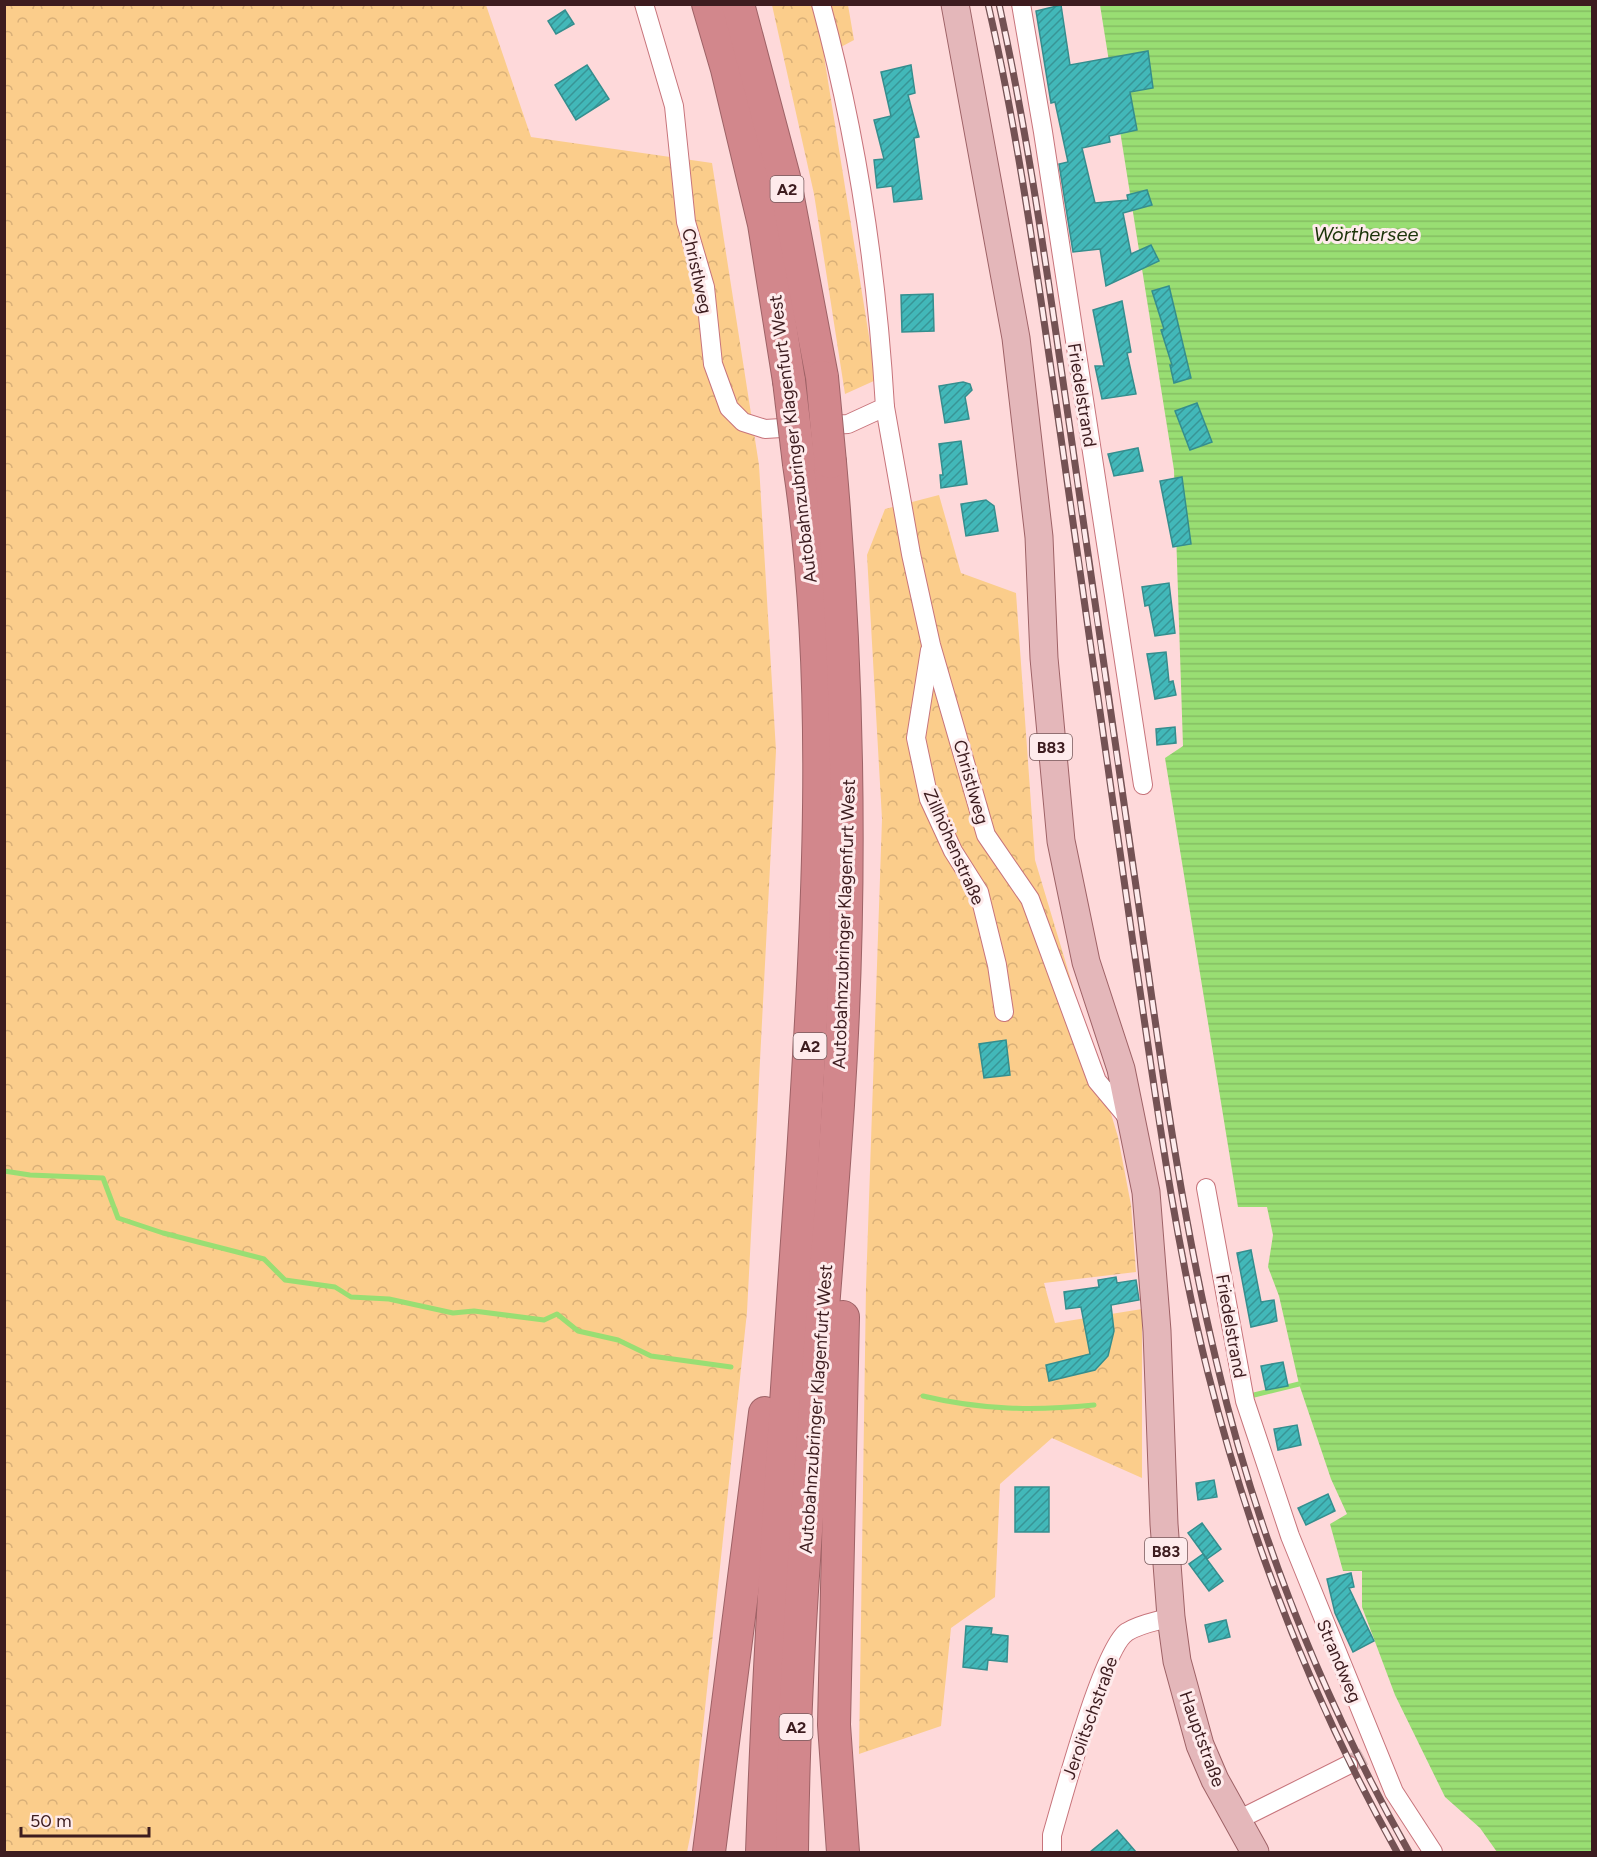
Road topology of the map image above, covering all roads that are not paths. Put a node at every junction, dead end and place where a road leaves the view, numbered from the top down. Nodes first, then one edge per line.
1 (644, 4) edge
2 (708, 4) edge
3 (738, 4) edge
4 (821, 4) edge
5 (955, 4) edge
6 (1021, 4) edge
7 (885, 407) junction
8 (931, 645) junction
9 (1143, 785) dead end
10 (1004, 1012) dead end
11 (1134, 1126) junction
12 (832, 1185) junction
13 (1206, 1188) dead end
14 (795, 1272) junction
15 (1265, 1461) joint
16 (1171, 1617) junction
17 (1348, 1766) tunnel mouth
18 (1236, 1821) junction
19 (710, 1852) edge
20 (762, 1852) edge
21 (792, 1852) edge
22 (843, 1852) edge
23 (1052, 1852) edge
24 (1255, 1852) edge
25 (1433, 1852) edge

1 - 7 street, Christlweg
2 - 14 highway, Autobahnzubringer Klagenfurt West / A2, bridge
3 - 12 highway, Autobahnzubringer Klagenfurt West / A2, bridge
4 - 7 street, Christlweg
5 - 11 main road, B83
6 - 9 street, Friedelstrand
7 - 8 street, Christlweg
8 - 10 street, Zillhöhenstraße
8 - 11 street, Christlweg
11 - 16 main road, B83
12 - 21 highway, Autobahnzubringer Klagenfurt West / A2
12 - 22 highway
13 - 15 street, Friedelstrand
14 - 19 highway
14 - 20 highway, Autobahnzubringer Klagenfurt West / A2
15 - 25 street, Strandweg
16 - 18 main road, Hauptstraße / B83
16 - 23 street, Jerolitschstraße
17 - 18 street
18 - 24 main road, Hauptstraße / B83

